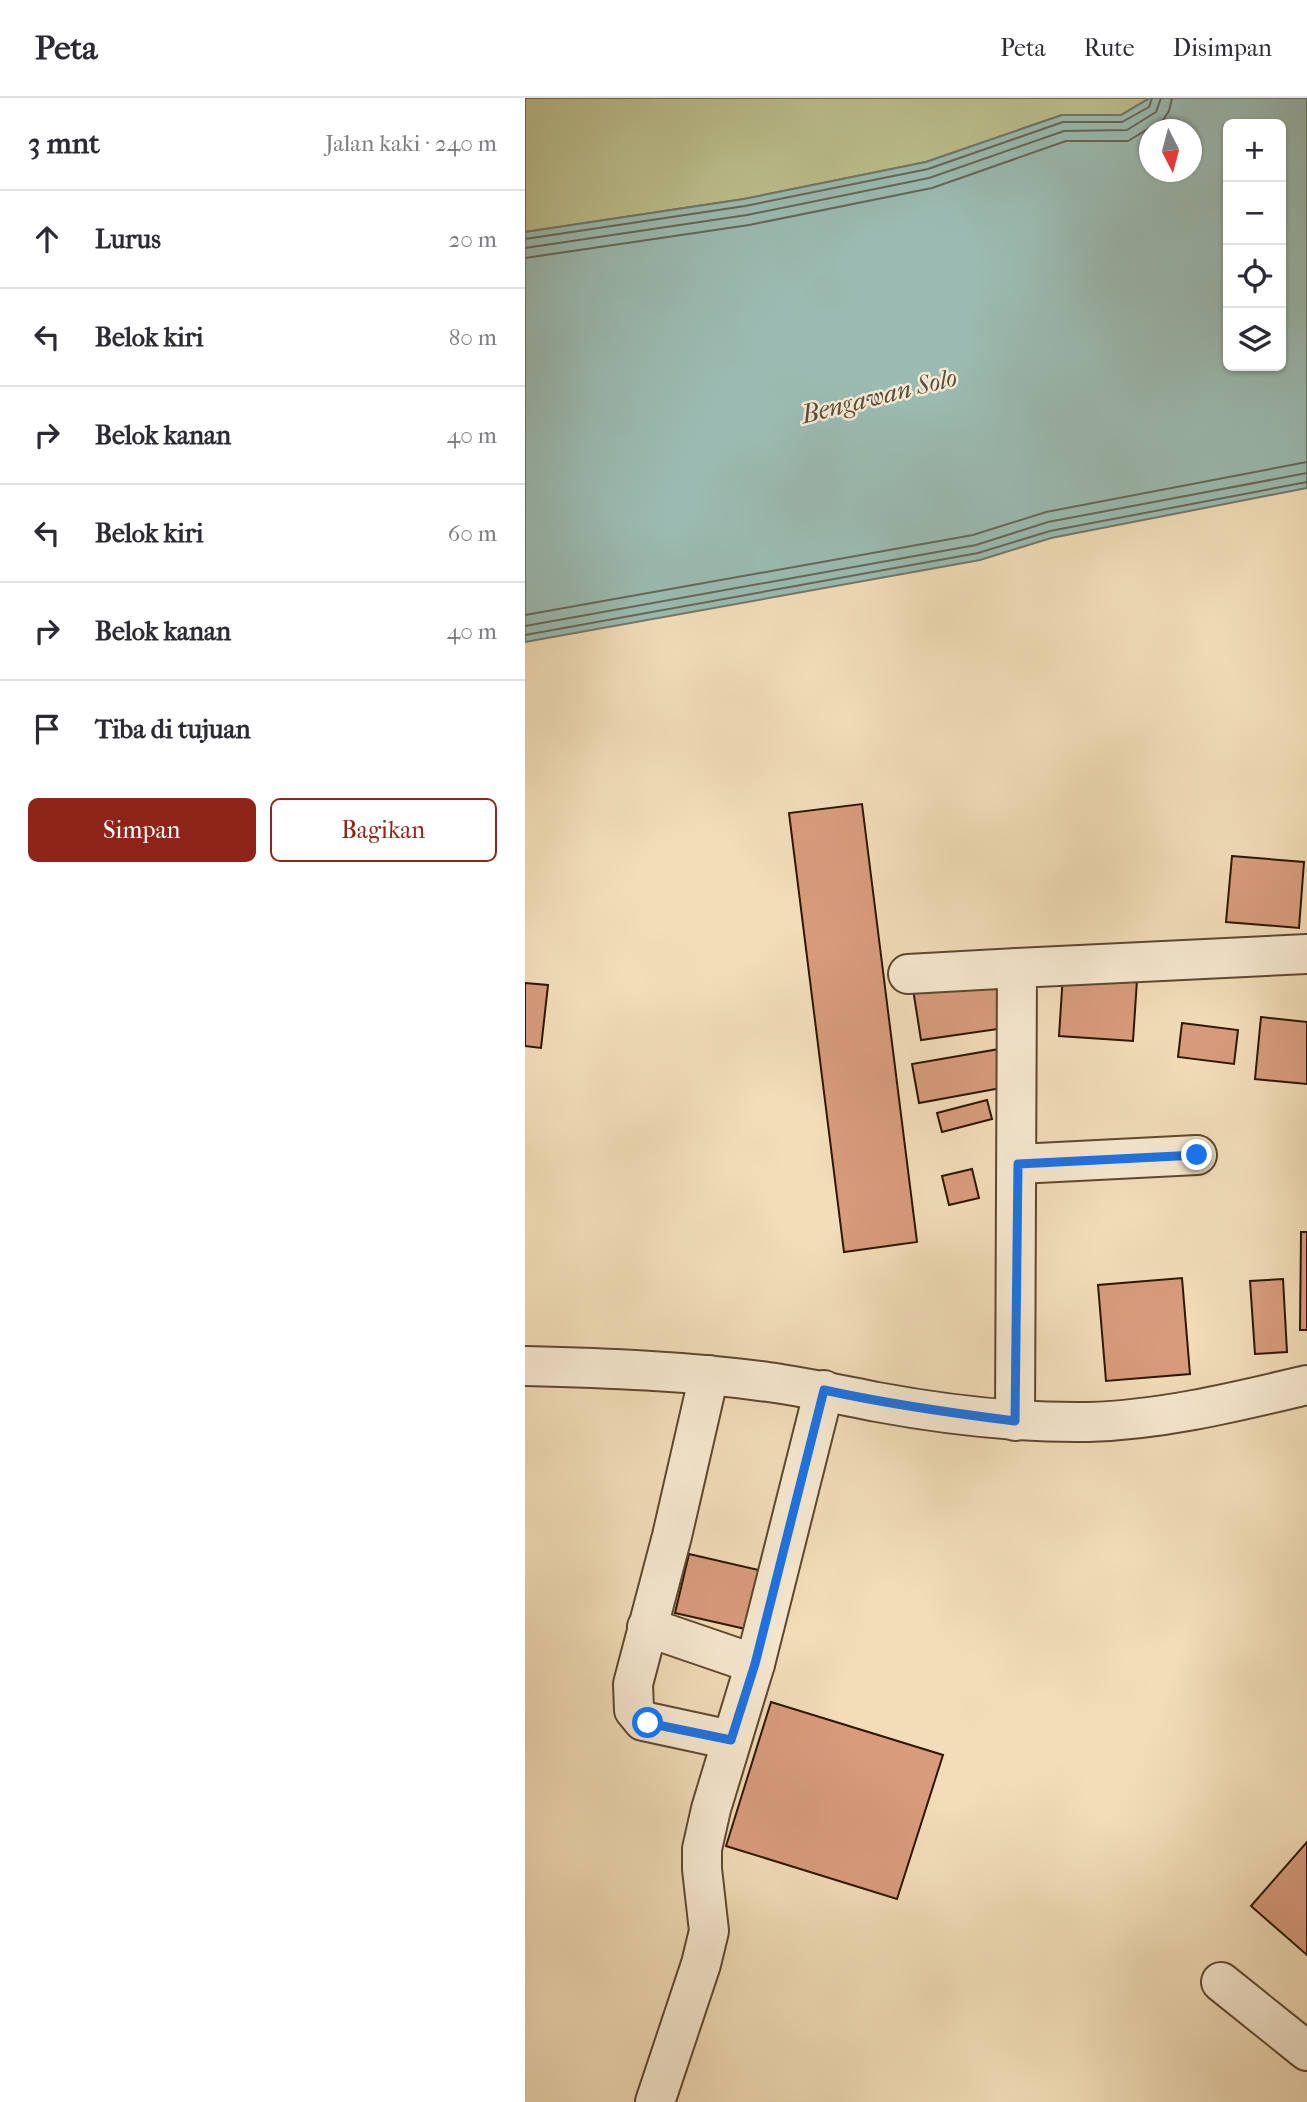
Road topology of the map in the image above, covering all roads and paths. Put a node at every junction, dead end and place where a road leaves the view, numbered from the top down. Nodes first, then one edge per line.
1 (1307, 954) edge
2 (1017, 968) junction
3 (908, 974) dead end
4 (1197, 1155) dead end
5 (1018, 1164) junction
6 (525, 1366) edge
7 (709, 1375) junction
8 (1307, 1385) edge
9 (824, 1390) junction
10 (1015, 1421) junction
11 (647, 1627) junction
12 (755, 1664) junction
13 (731, 1740) junction
14 (1221, 1982) dead end
15 (1307, 2051) edge
16 (655, 2102) edge

1 - 2 street
2 - 3 street
2 - 5 street
4 - 5 street
5 - 10 street
6 - 7 street
7 - 9 street
7 - 11 street
8 - 10 street
9 - 10 street
9 - 12 street
11 - 12 street
11 - 13 street
12 - 13 street
13 - 16 street
14 - 15 street

